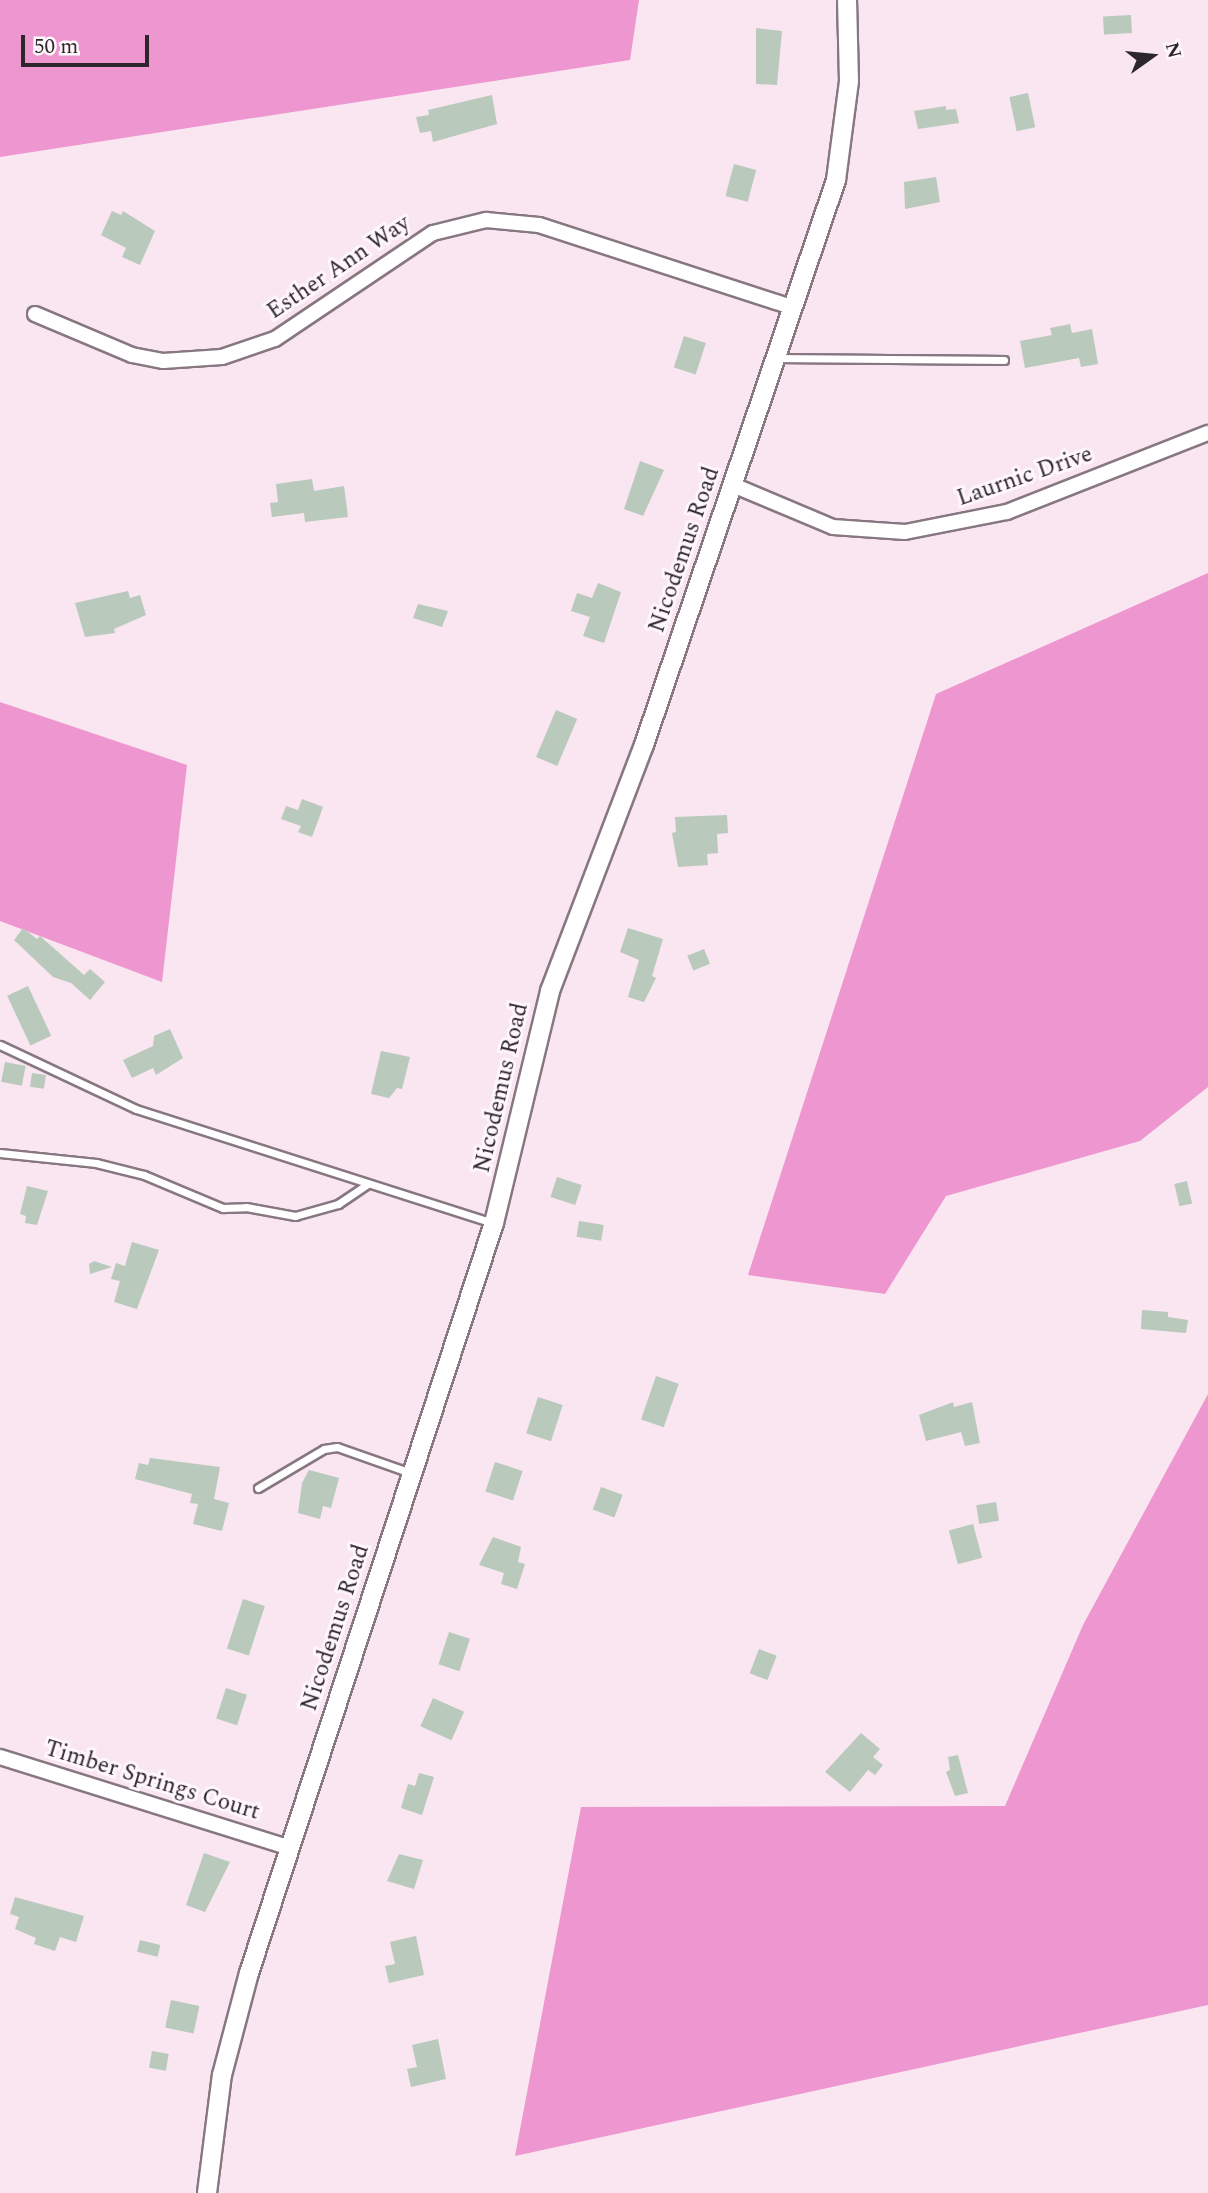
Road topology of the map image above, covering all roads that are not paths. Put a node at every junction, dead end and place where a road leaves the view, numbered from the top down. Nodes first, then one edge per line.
1 (847, 0) edge
2 (791, 307) junction
3 (34, 314) dead end
4 (775, 358) junction
5 (1004, 360) dead end
6 (1208, 433) edge
7 (733, 485) junction
8 (0, 1045) edge
9 (0, 1153) edge
10 (369, 1184) junction
11 (495, 1223) junction
12 (412, 1473) junction
13 (258, 1488) dead end
14 (0, 1757) edge
15 (291, 1848) junction
16 (207, 2193) edge

1 - 2 street, Nicodemus Road
2 - 3 street, Esther Ann Way
2 - 4 street, Nicodemus Road
4 - 5 lane
4 - 7 street, Nicodemus Road
6 - 7 street, Laurnic Drive
7 - 11 street, Nicodemus Road
8 - 10 lane
9 - 10 lane
10 - 11 lane
11 - 12 street, Nicodemus Road
12 - 13 lane
12 - 15 street, Nicodemus Road
14 - 15 street, Timber Springs Court
15 - 16 street, Nicodemus Road

